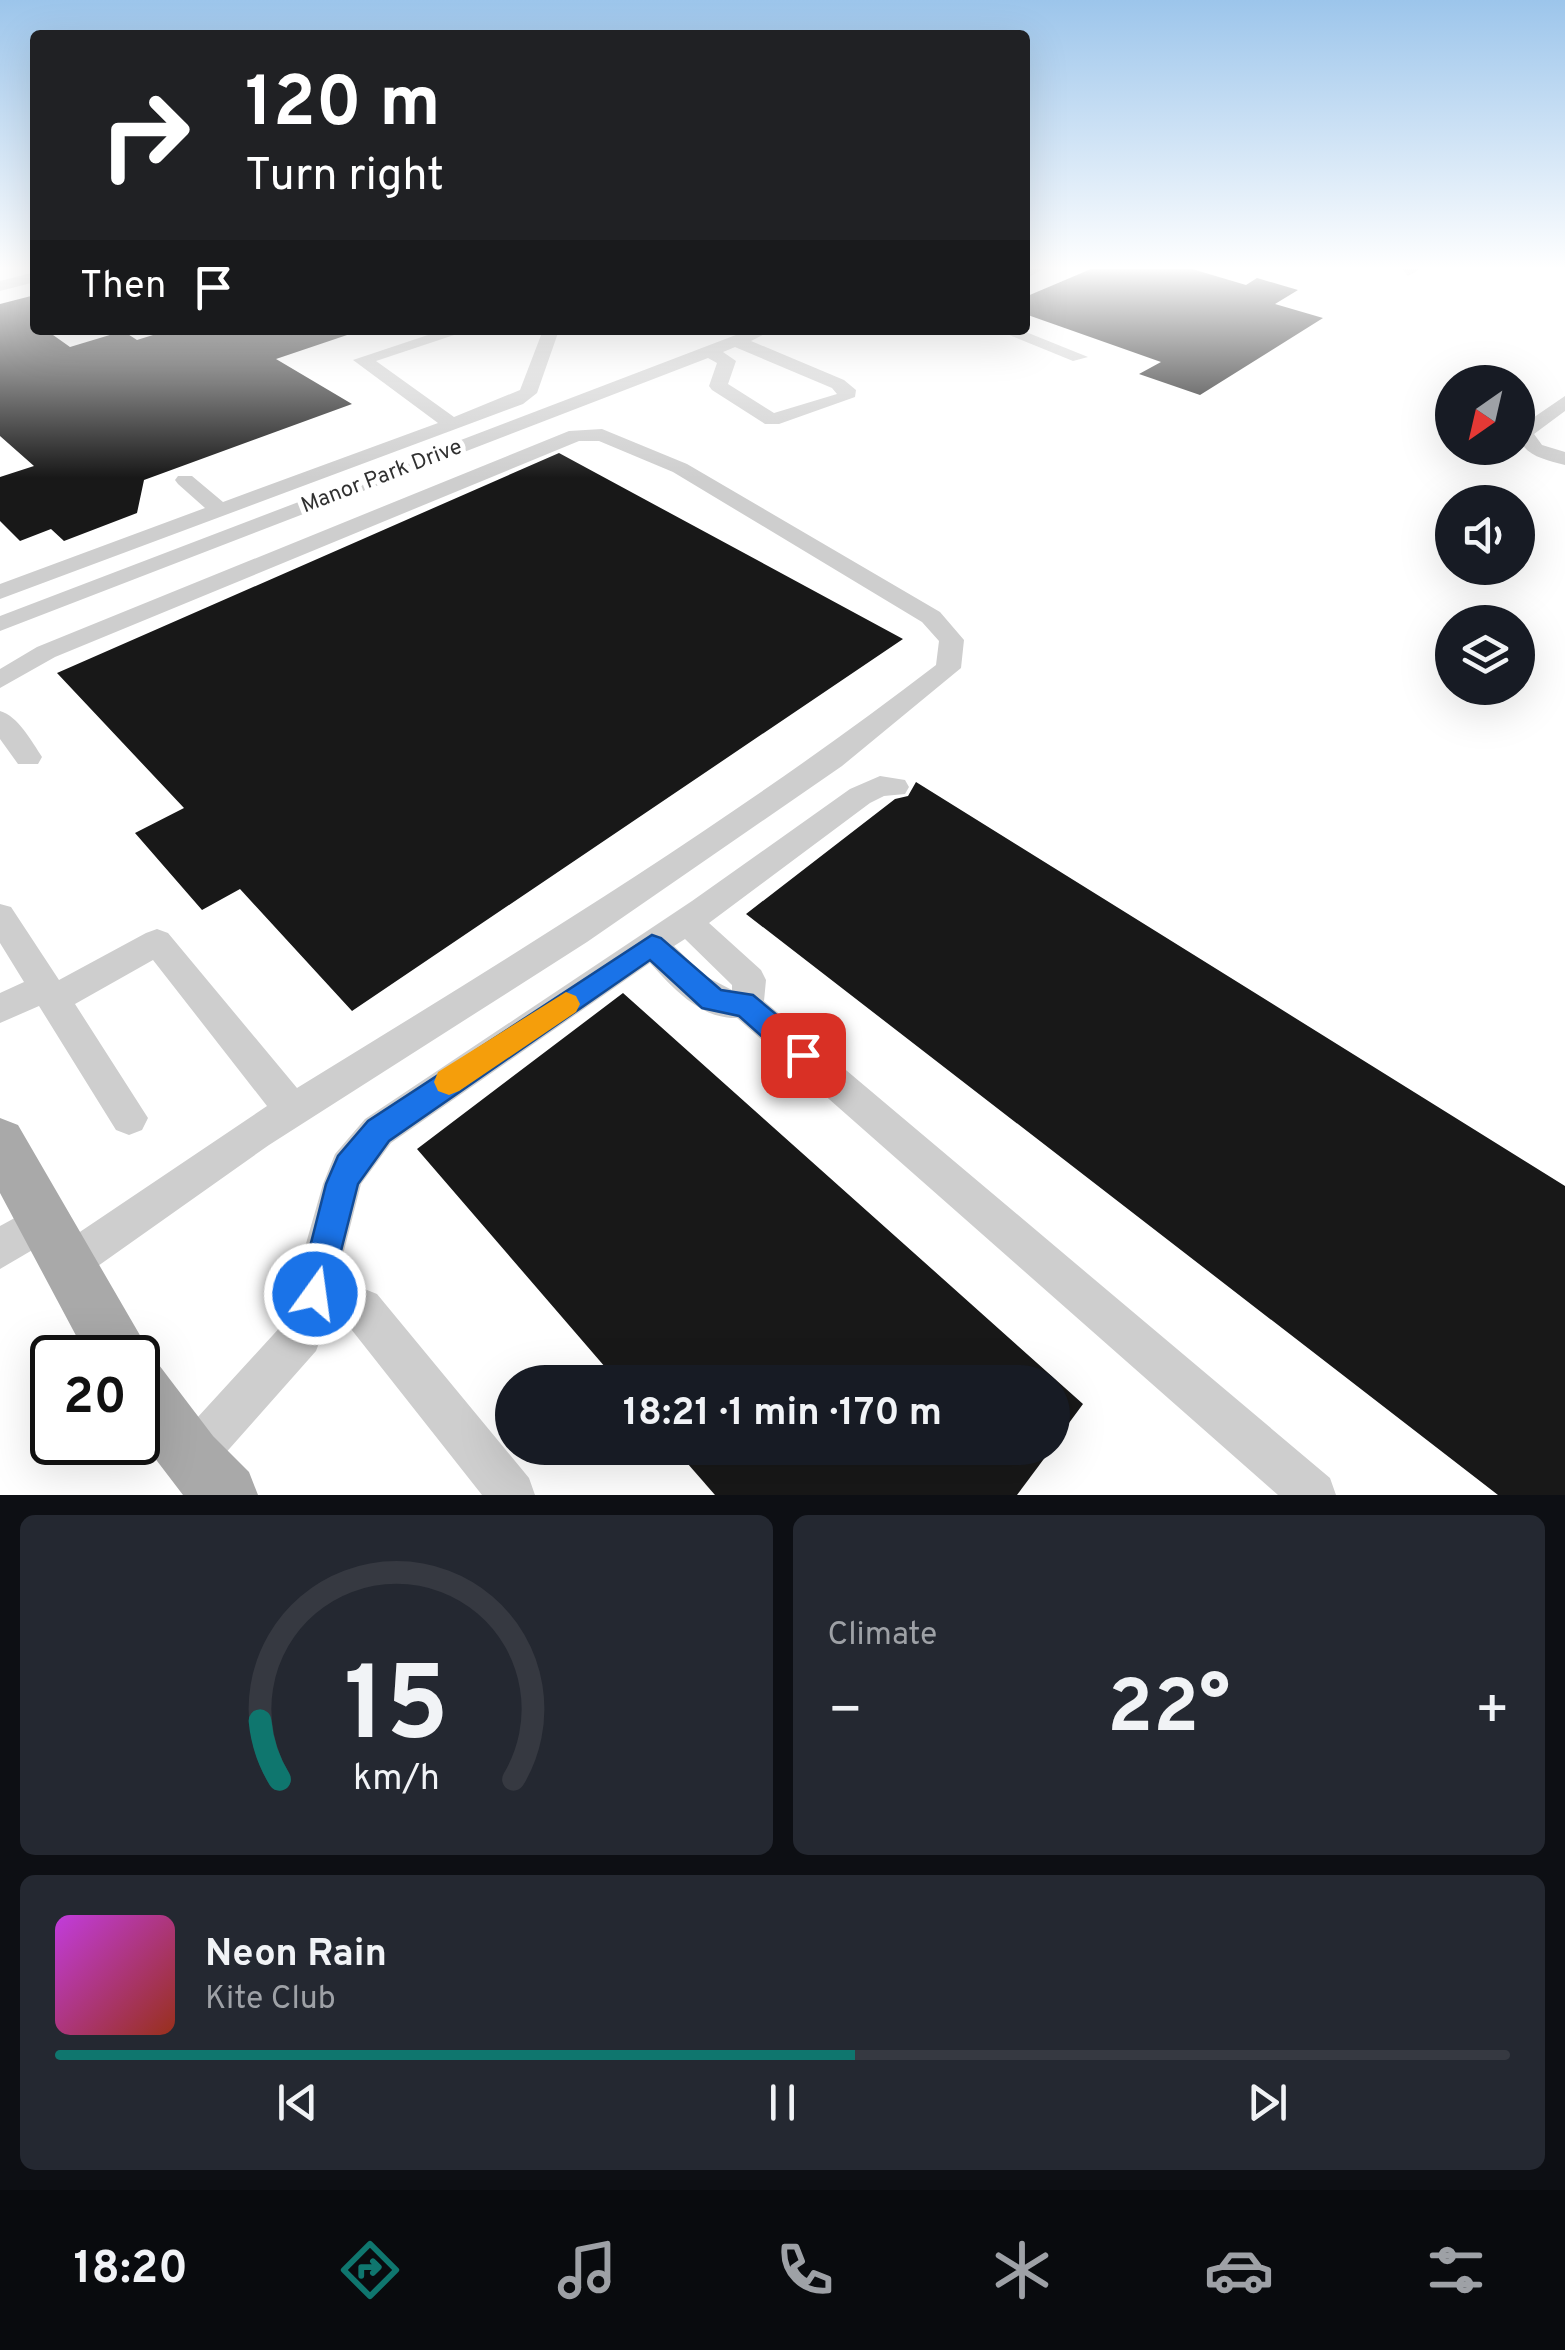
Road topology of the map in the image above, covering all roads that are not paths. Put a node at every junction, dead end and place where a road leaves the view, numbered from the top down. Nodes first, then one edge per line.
1 (432, 339) edge
2 (549, 339) edge
3 (742, 339) edge
4 (1029, 339) edge
5 (736, 341) junction
6 (708, 351) junction
7 (1079, 357) dead end
8 (1565, 402) edge
9 (1542, 419) junction
10 (452, 424) junction
11 (1565, 427) edge
12 (1565, 459) edge
13 (185, 480) dead end
14 (220, 510) junction
15 (60, 570) junction
16 (125, 576) junction
17 (0, 592) edge
18 (0, 624) edge
19 (0, 680) edge
20 (0, 720) edge
21 (28, 757) dead end
22 (895, 787) dead end
23 (0, 916) edge
24 (686, 922) junction
25 (652, 945) junction
26 (49, 994) junction
27 (744, 1003) junction
28 (0, 1009) edge
29 (292, 1110) junction
30 (128, 1118) dead end
31 (0, 1142) edge
32 (56, 1242) junction
33 (0, 1249) edge
34 (312, 1305) junction
35 (107, 1335) edge
36 (160, 1414) edge
37 (208, 1476) edge
38 (512, 1495) edge
39 (1313, 1495) edge

1 - 10 street
2 - 10 street
3 - 5 street, Manor Park Drive
4 - 7 street
5 - 6 street, Manor Park Drive
5 - 6 street
6 - 16 street, Manor Park Drive
8 - 9 street
9 - 11 street
9 - 12 street
10 - 14 street
13 - 14 street
14 - 15 street
15 - 16 street
15 - 17 street
16 - 18 street, Manor Park Drive
19 - 29 street
20 - 21 street
22 - 24 street
23 - 26 street
24 - 25 street
24 - 27 street
25 - 27 street
25 - 34 street
26 - 28 street
26 - 29 street
26 - 30 street
27 - 39 street
29 - 32 street
31 - 32 main road
32 - 33 street
32 - 35 main road
34 - 37 street
34 - 38 street
36 - 37 main road

